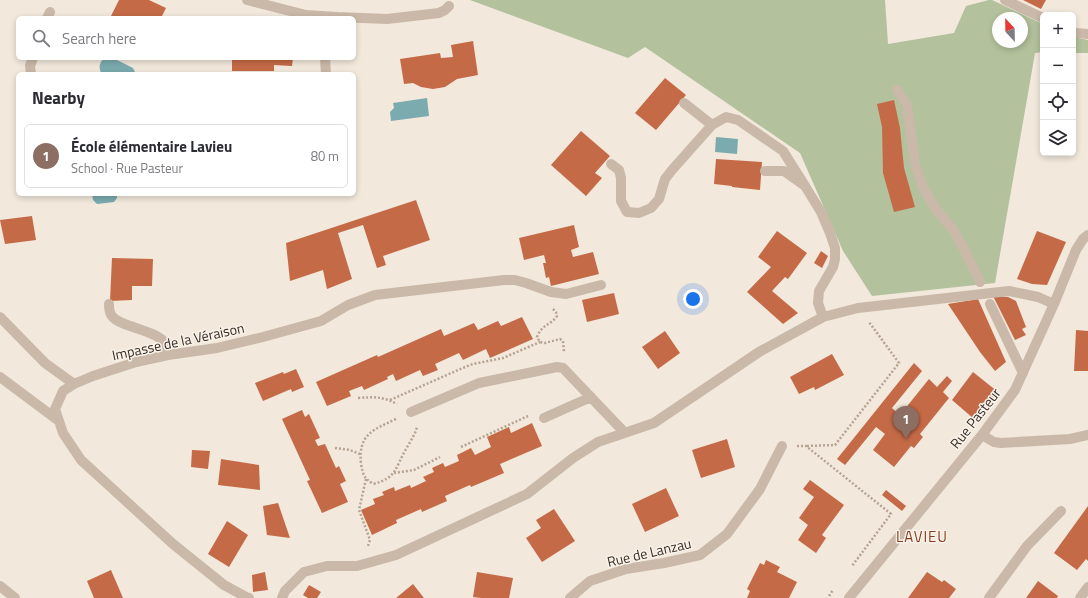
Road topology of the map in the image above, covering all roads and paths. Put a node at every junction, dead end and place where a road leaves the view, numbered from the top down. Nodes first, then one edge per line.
1 (248, 0) edge
2 (1006, 0) edge
3 (449, 6) dead end
4 (314, 16) edge
5 (356, 17) edge
6 (1040, 17) edge
7 (1076, 32) edge
8 (1088, 34) edge
9 (32, 60) edge
10 (325, 60) edge
11 (31, 72) edge
12 (326, 72) edge
13 (897, 90) dead end
14 (684, 102) dead end
15 (712, 125) junction
16 (611, 164) dead end
17 (765, 171) dead end
18 (805, 186) junction
19 (1088, 235) edge
20 (980, 282) dead end
21 (601, 285) dead end
22 (109, 304) dead end
23 (990, 304) dead end
24 (1054, 304) junction
25 (858, 308) junction
26 (823, 317) junction
27 (0, 318) edge
28 (549, 324) dead end
29 (564, 353) dead end
30 (168, 355) junction
31 (1023, 373) junction
32 (0, 377) edge
33 (74, 384) junction
34 (591, 397) junction
35 (358, 398) dead end
36 (411, 412) junction
37 (544, 418) joint
38 (59, 421) junction
39 (625, 433) junction
40 (982, 434) junction
41 (1088, 435) edge
42 (782, 446) joint
43 (806, 446) junction
44 (461, 447) dead end
45 (335, 448) dead end
46 (360, 454) junction
47 (440, 457) dead end
48 (393, 474) junction
49 (366, 479) junction
50 (1061, 511) dead end
51 (364, 548) dead end
52 (848, 571) dead end
53 (0, 586) edge
54 (1088, 587) edge
55 (834, 590) dead end
56 (829, 596) dead end
57 (14, 598) edge
58 (249, 598) edge
59 (282, 598) edge
60 (570, 598) edge
61 (849, 598) edge
62 (988, 598) edge
63 (1080, 598) edge

1 - 4 street
2 - 6 street
3 - 5 street
7 - 8 street
9 - 11 street
10 - 12 street
13 - 20 street
14 - 15 street
15 - 16 street
15 - 18 street
17 - 18 street
18 - 26 street
19 - 24 street, Rue Pasteur
21 - 30 street, Impasse de la Véraison
22 - 30 street
23 - 31 street
24 - 25 street
24 - 31 street, Rue Pasteur
25 - 26 street
25 - 43 path
26 - 39 street
27 - 33 street
28 - 29 path
30 - 33 street, Impasse de la Véraison
31 - 40 street, Rue Pasteur
32 - 38 street
33 - 38 street, Impasse de la Véraison
34 - 36 street
34 - 37 street
34 - 39 street
35 - 36 path
36 - 46 path
36 - 48 path
37 - 44 path
38 - 58 street, Impasse de la Véraison
39 - 59 street
40 - 41 street
40 - 61 street, Rue Pasteur
42 - 43 path
42 - 60 street, Rue de Lanzau
43 - 52 path
45 - 46 path
46 - 49 path
47 - 48 path
48 - 49 path
49 - 51 path
50 - 62 street
53 - 57 street
54 - 63 street
55 - 56 path

